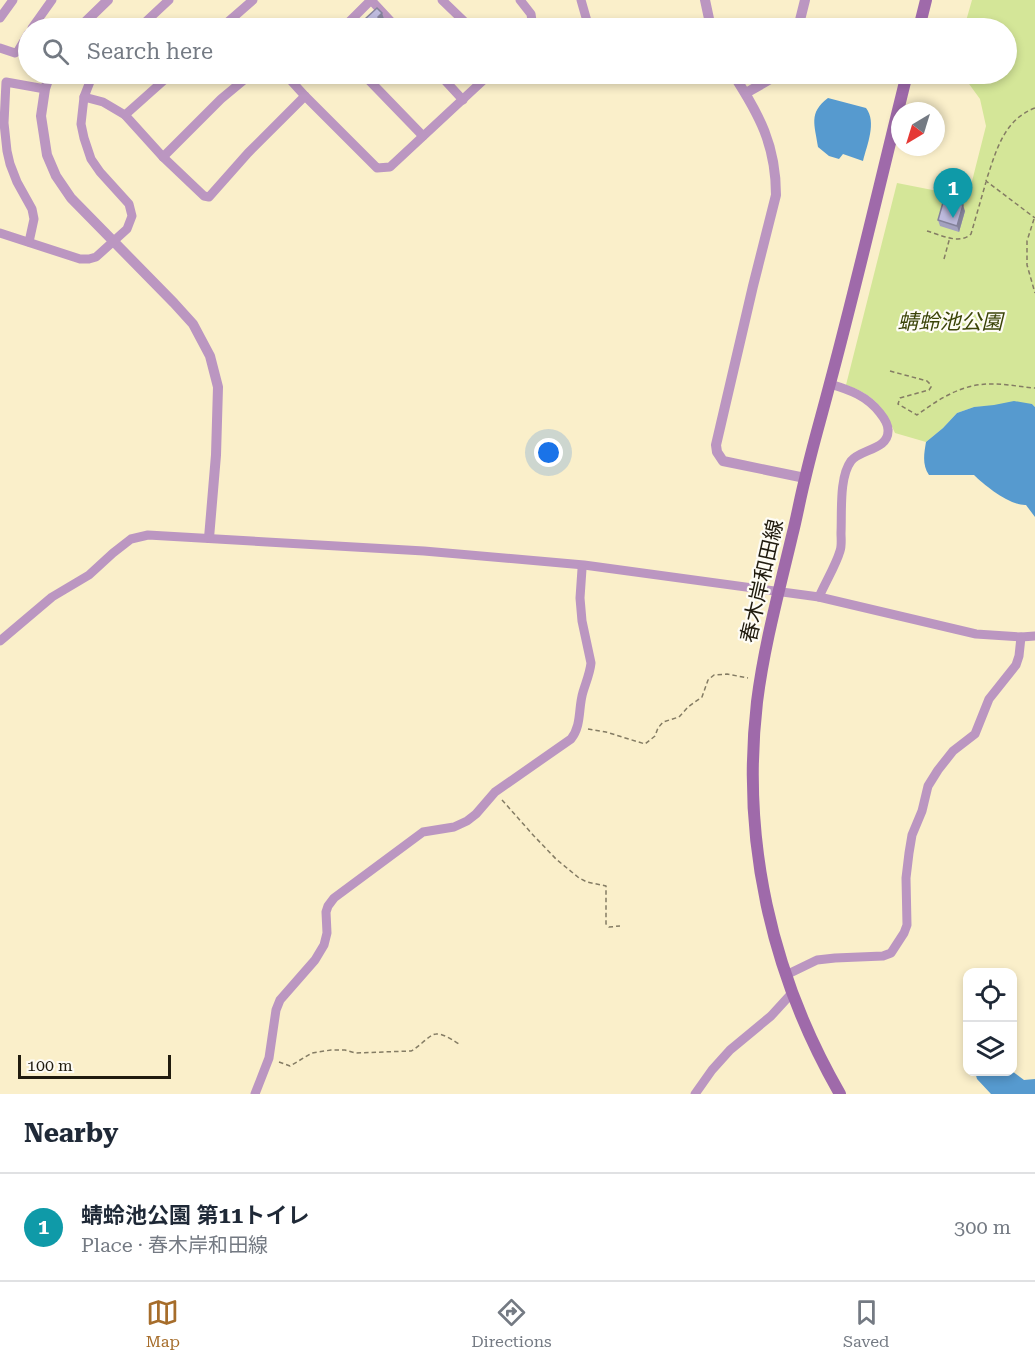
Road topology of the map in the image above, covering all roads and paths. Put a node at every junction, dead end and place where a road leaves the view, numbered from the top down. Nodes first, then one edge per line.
1 (13, 0) edge
2 (52, 0) edge
3 (108, 0) edge
4 (169, 0) edge
5 (253, 0) edge
6 (371, 0) edge
7 (442, 0) edge
8 (520, 0) edge
9 (581, 0) edge
10 (705, 0) edge
11 (805, 0) edge
12 (926, 0) edge
13 (0, 18) edge
14 (39, 18) edge
15 (89, 18) edge
16 (150, 18) edge
17 (233, 18) edge
18 (353, 18) edge
19 (388, 18) edge
20 (461, 18) edge
21 (532, 18) edge
22 (586, 18) edge
23 (709, 18) edge
24 (800, 18) edge
25 (922, 18) edge
26 (0, 48) edge
27 (18, 51) edge
28 (3, 82) edge
29 (47, 84) edge
30 (89, 84) edge
31 (160, 84) edge
32 (239, 84) edge
33 (294, 84) edge
34 (373, 84) edge
35 (448, 84) edge
36 (480, 84) edge
37 (740, 84) edge
38 (762, 84) edge
39 (905, 84) edge
40 (45, 89) junction
41 (746, 93) junction
42 (305, 96) junction
43 (84, 98) junction
44 (463, 100) junction
45 (1035, 108) edge
46 (125, 115) junction
47 (423, 136) junction
48 (164, 157) junction
49 (986, 181) junction
50 (1035, 218) edge
51 (927, 231) dead end
52 (0, 232) edge
53 (950, 237) junction
54 (112, 241) junction
55 (29, 242) junction
56 (944, 259) dead end
57 (1035, 293) edge
58 (890, 371) dead end
59 (830, 384) junction
60 (1035, 388) edge
61 (805, 478) junction
62 (209, 538) junction
63 (582, 569) dead end
64 (779, 591) junction
65 (819, 597) junction
66 (1035, 636) edge
67 (1021, 637) junction
68 (0, 641) edge
69 (760, 680) junction
70 (578, 728) junction
71 (495, 792) junction
72 (620, 926) dead end
73 (786, 975) junction
74 (792, 993) junction
75 (459, 1044) dead end
76 (269, 1058) junction
77 (255, 1094) edge
78 (695, 1094) edge
79 (840, 1094) edge

1 - 13 street
2 - 14 street
3 - 15 street
4 - 16 street
5 - 17 street
6 - 18 street
6 - 19 street
7 - 20 street
8 - 21 street
9 - 22 street
10 - 23 street
11 - 24 street
12 - 25 main road
26 - 27 street
28 - 40 street
28 - 55 street
29 - 40 street
30 - 43 street
31 - 46 street
32 - 48 street
33 - 42 street
34 - 47 street
35 - 44 street
36 - 44 street
37 - 41 street
38 - 41 street
39 - 59 main road, 春木岸和田線
40 - 54 street
41 - 61 street
42 - 47 street
42 - 48 street
43 - 46 street
43 - 54 street
44 - 47 street
45 - 49 path
46 - 48 street
49 - 50 path
49 - 53 path
50 - 57 path
51 - 53 path
52 - 55 street
53 - 56 path
54 - 55 street
54 - 62 street
58 - 60 path
59 - 61 main road, 春木岸和田線
59 - 65 street
61 - 64 main road, 春木岸和田線
62 - 64 street
62 - 68 street
63 - 70 street
64 - 65 street
64 - 69 main road, 春木岸和田線
65 - 67 street
66 - 67 street
67 - 73 street
69 - 70 path
69 - 73 main road, 春木岸和田線
70 - 71 street
71 - 72 path
71 - 76 street
73 - 74 main road, 春木岸和田線
74 - 78 street
74 - 79 main road, 春木岸和田線
75 - 76 path
76 - 77 street

